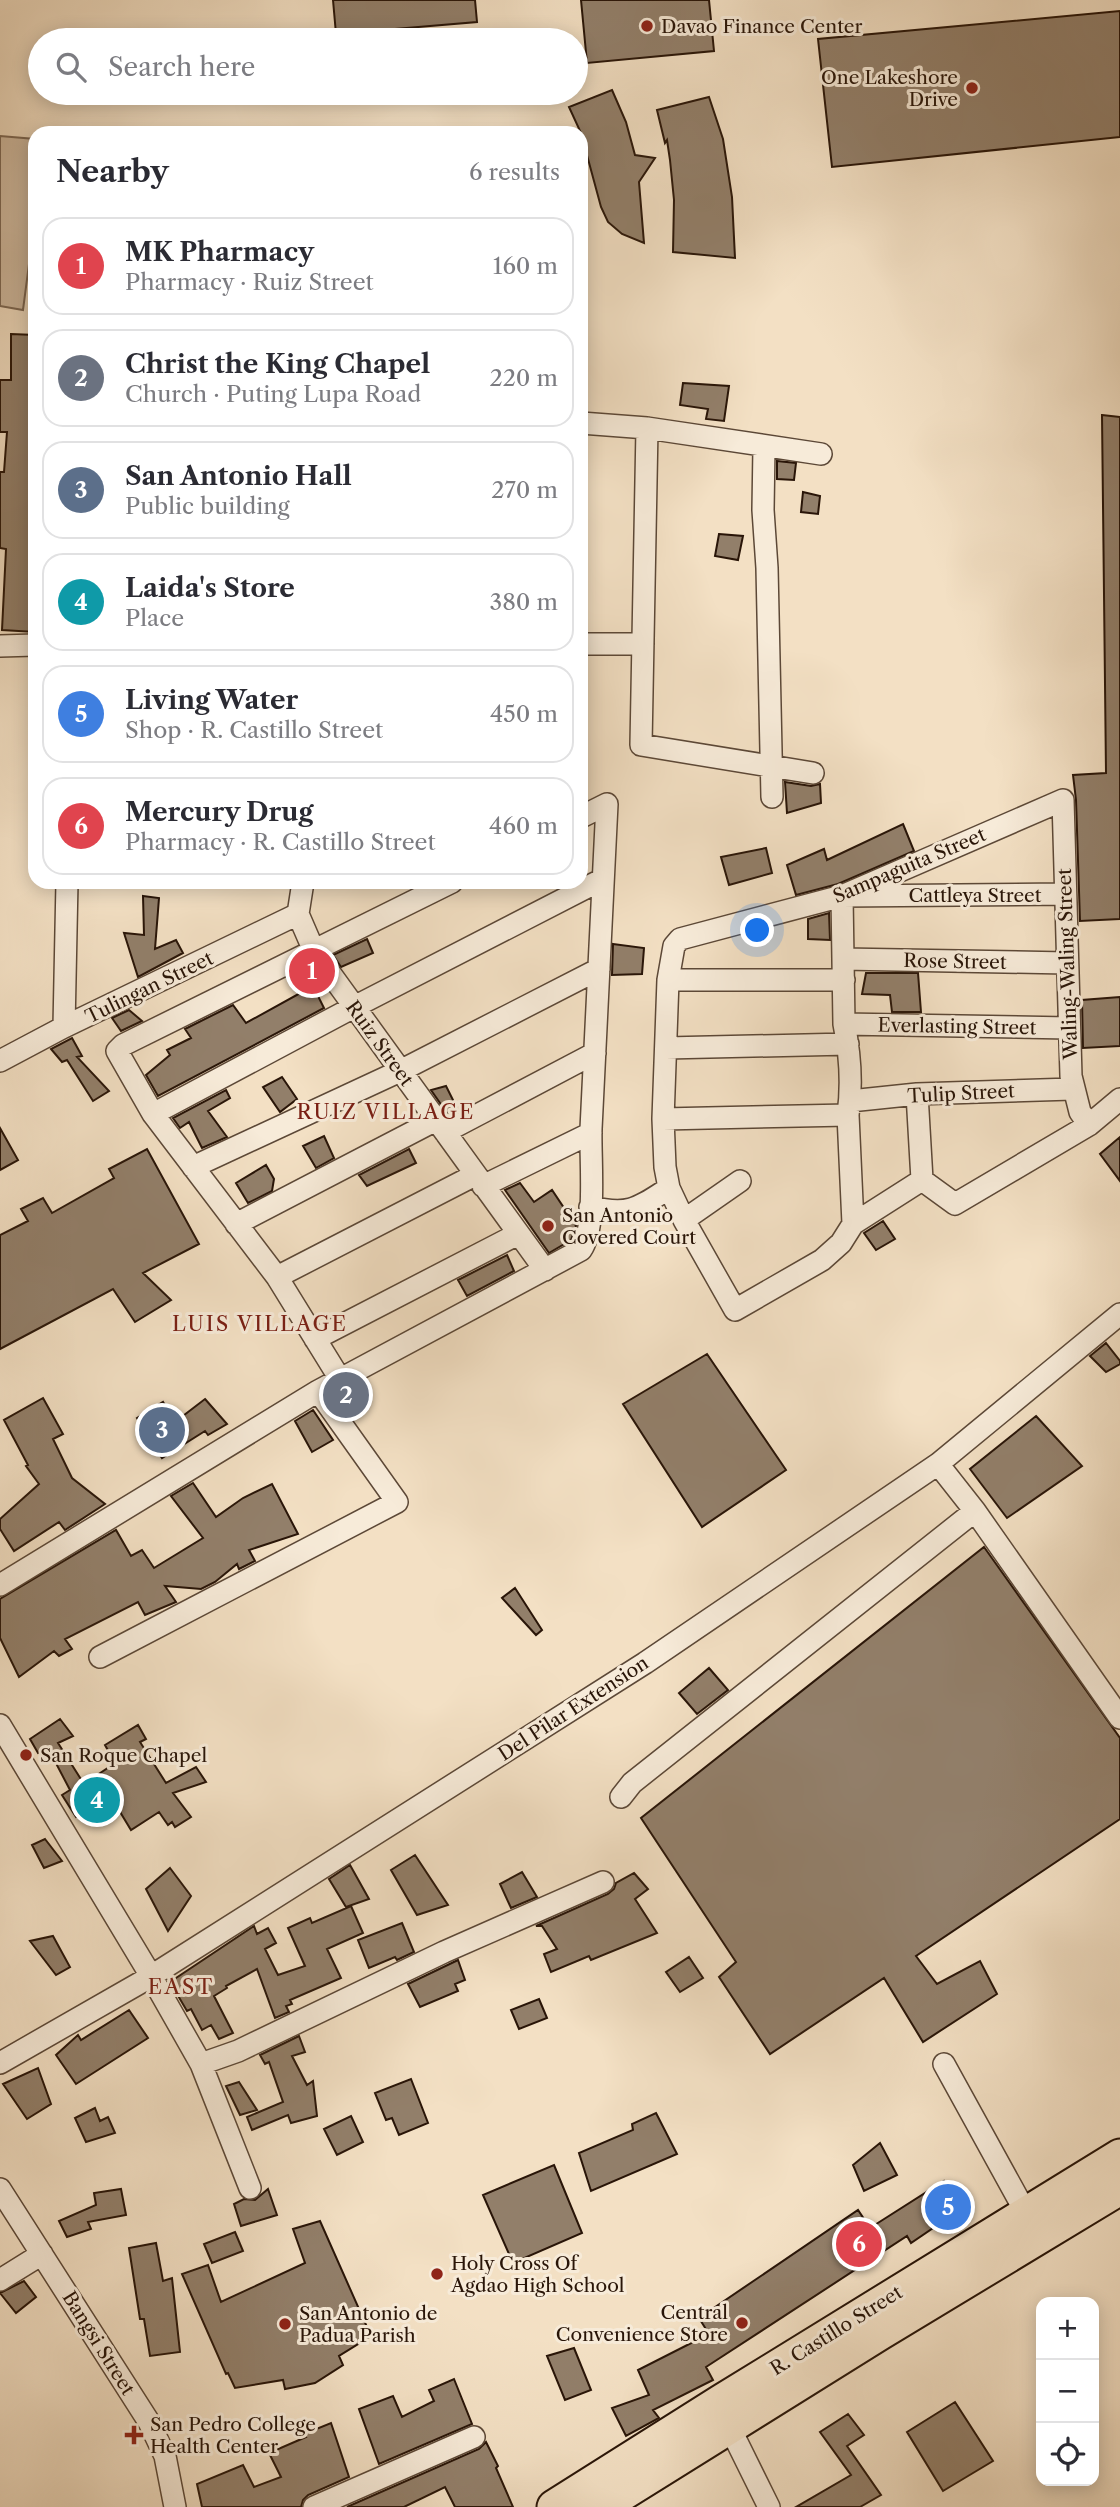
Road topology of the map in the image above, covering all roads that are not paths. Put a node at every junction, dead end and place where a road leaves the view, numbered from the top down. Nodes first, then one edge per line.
1 (588, 424) edge
2 (647, 428) junction
3 (764, 447) junction
4 (821, 454) dead end
5 (643, 643) junction
6 (588, 644) edge
7 (28, 645) edge
8 (0, 646) edge
9 (772, 765) junction
10 (813, 773) dead end
11 (772, 797) dead end
12 (1063, 800) joint
13 (588, 814) edge
14 (603, 879) junction
15 (588, 887) edge
16 (67, 889) edge
17 (302, 889) edge
18 (438, 889) edge
19 (584, 889) edge
20 (1065, 894) junction
21 (842, 896) junction
22 (299, 914) junction
23 (314, 951) junction
24 (1067, 963) junction
25 (599, 969) junction
26 (844, 970) junction
27 (668, 980) junction
28 (354, 1007) junction
29 (64, 1027) junction
30 (1069, 1028) junction
31 (846, 1034) junction
32 (666, 1048) junction
33 (595, 1053) junction
34 (0, 1061) edge
35 (400, 1071) junction
36 (1072, 1089) junction
37 (917, 1094) junction
38 (1120, 1099) edge
39 (849, 1108) junction
40 (153, 1114) junction
41 (663, 1119) junction
42 (1089, 1125) junction
43 (440, 1126) junction
44 (591, 1133) junction
45 (193, 1167) junction
46 (922, 1180) junction
47 (479, 1181) junction
48 (740, 1181) dead end
49 (669, 1188) junction
50 (590, 1207) junction
51 (684, 1220) junction
52 (236, 1224) junction
53 (853, 1224) junction
54 (518, 1234) junction
55 (545, 1270) junction
56 (277, 1277) junction
57 (1120, 1314) edge
58 (315, 1339) junction
59 (340, 1379) junction
60 (318, 1391) junction
61 (938, 1464) junction
62 (975, 1511) junction
63 (0, 1585) edge
64 (100, 1657) dead end
65 (1120, 1718) edge
66 (0, 1725) edge
67 (621, 1797) dead end
68 (603, 1882) dead end
69 (151, 1976) junction
70 (0, 2063) edge
71 (201, 2064) junction
72 (944, 2064) dead end
73 (1120, 2156) edge
74 (250, 2188) dead end
75 (1120, 2188) edge
76 (0, 2189) edge
77 (1026, 2213) junction
78 (42, 2254) junction
79 (0, 2280) edge
80 (873, 2322) junction
81 (724, 2415) junction
82 (474, 2437) dead end
83 (175, 2507) edge
84 (314, 2507) edge
85 (554, 2507) edge
86 (601, 2507) edge
87 (769, 2507) edge

1 - 2 street
2 - 3 street
2 - 5 street
3 - 4 street
3 - 9 street
5 - 6 street
5 - 9 street
7 - 8 street
9 - 10 street
9 - 11 street
12 - 20 street, Waling-Waling Street
12 - 21 street, Sampaguita Street
13 - 14 street
14 - 15 street
14 - 25 street
16 - 29 street
17 - 22 street
18 - 23 street
19 - 28 street
20 - 21 street, Cattleya Street
20 - 24 street, Waling-Waling Street
21 - 26 street
21 - 27 street, Sampaguita Street
22 - 23 street, Ruiz Street
22 - 29 street, Tulingan Street
23 - 28 street, Ruiz Street
23 - 40 street
24 - 26 street, Rose Street
24 - 30 street, Waling-Waling Street
25 - 33 street
25 - 35 street
26 - 27 street, Rose Street
26 - 31 street
27 - 32 street
28 - 35 street, Ruiz Street
28 - 40 street
29 - 34 street, Tulingan Street
30 - 31 street, Everlasting Street
30 - 36 street, Waling-Waling Street
31 - 32 street, Everlasting Street
31 - 39 street
32 - 41 street
33 - 43 street
33 - 44 street
35 - 43 street, Ruiz Street
35 - 45 street
36 - 37 street, Tulip Street
36 - 42 street, Waling-Waling Street
37 - 39 street, Tulip Street
37 - 46 street
38 - 42 street
39 - 41 street, Tulip Street
39 - 53 street
40 - 45 street
41 - 49 street
42 - 46 street
43 - 47 street, Ruiz Street
43 - 52 street
44 - 47 street
44 - 50 street
45 - 52 street
46 - 53 street
47 - 54 street, Ruiz Street
47 - 56 street
48 - 51 street
49 - 50 street
49 - 51 street
50 - 55 street
51 - 53 street
52 - 56 street
54 - 55 street, Ruiz Street
54 - 58 street
55 - 59 street
56 - 58 street
57 - 61 street, Del Pilar Extension
58 - 59 street
59 - 60 street
60 - 63 street
60 - 64 street
61 - 62 street
61 - 69 street, Del Pilar Extension
62 - 65 street
62 - 67 street
66 - 69 street
68 - 71 street
69 - 70 street, Del Pilar Extension
69 - 71 street
71 - 74 street
72 - 77 street
73 - 77 main road, R. Castillo Street
75 - 80 main road, R. Castillo Street
76 - 78 street, Bangsi Street
77 - 80 main road, R. Castillo Street
78 - 79 street
78 - 83 street, Bangsi Street
80 - 81 main road, R. Castillo Street
81 - 85 main road, R. Castillo Street
81 - 86 main road, R. Castillo Street
81 - 87 street
82 - 84 street

